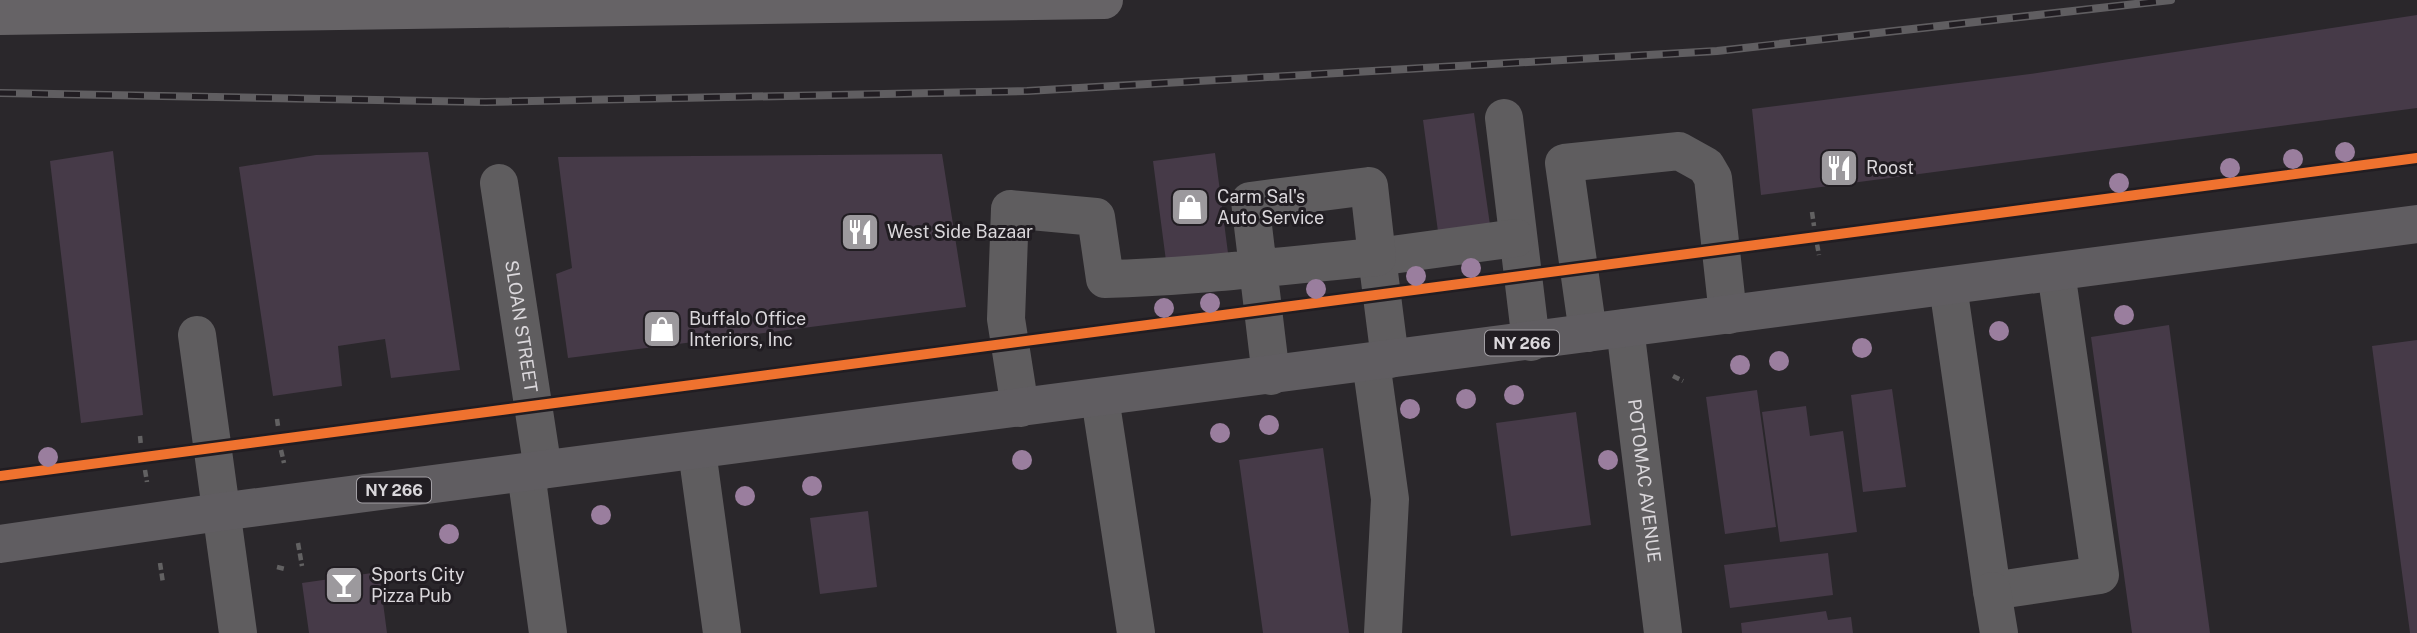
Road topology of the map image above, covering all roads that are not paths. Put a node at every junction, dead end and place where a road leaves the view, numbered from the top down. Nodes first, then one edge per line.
1 (1104, 0) edge
2 (0, 16) edge
3 (1504, 118) dead end
4 (499, 183) dead end
5 (2417, 224) edge
6 (1516, 238) junction
7 (1377, 257) junction
8 (1258, 267) junction
9 (2056, 272) junction
10 (1948, 286) junction
11 (1728, 316) junction
12 (1625, 328) junction
13 (1588, 333) junction
14 (197, 335) dead end
15 (1531, 342) junction
16 (1380, 360) junction
17 (1270, 376) junction
18 (1100, 398) junction
19 (1020, 408) junction
20 (697, 451) junction
21 (534, 471) junction
22 (220, 512) junction
23 (0, 544) edge
24 (1992, 591) junction
25 (238, 633) edge
26 (548, 633) edge
27 (722, 633) edge
28 (1136, 633) edge
29 (1383, 633) edge
30 (1663, 633) edge
31 (1999, 633) edge

1 - 2 highway
3 - 6 street
4 - 21 street, SLOAN STREET
5 - 9 main road, NY 266
6 - 7 street
6 - 15 street
7 - 8 street
7 - 8 street
7 - 16 street
8 - 17 street
8 - 19 street
9 - 10 main road, NY 266
9 - 24 street
10 - 11 main road, NY 266
10 - 24 street
11 - 12 main road, NY 266
11 - 13 street
12 - 13 main road, NY 266
12 - 30 street, POTOMAC AVENUE
13 - 15 main road, NY 266
14 - 22 street
15 - 16 main road, NY 266
16 - 17 main road, NY 266
16 - 29 street
17 - 18 main road, NY 266
18 - 19 main road, NY 266
18 - 28 street
19 - 20 main road, NY 266
20 - 21 main road, NY 266
20 - 27 street
21 - 22 main road, NY 266
21 - 26 street, SLOAN STREET
22 - 23 main road, NY 266
22 - 25 street
24 - 31 street

